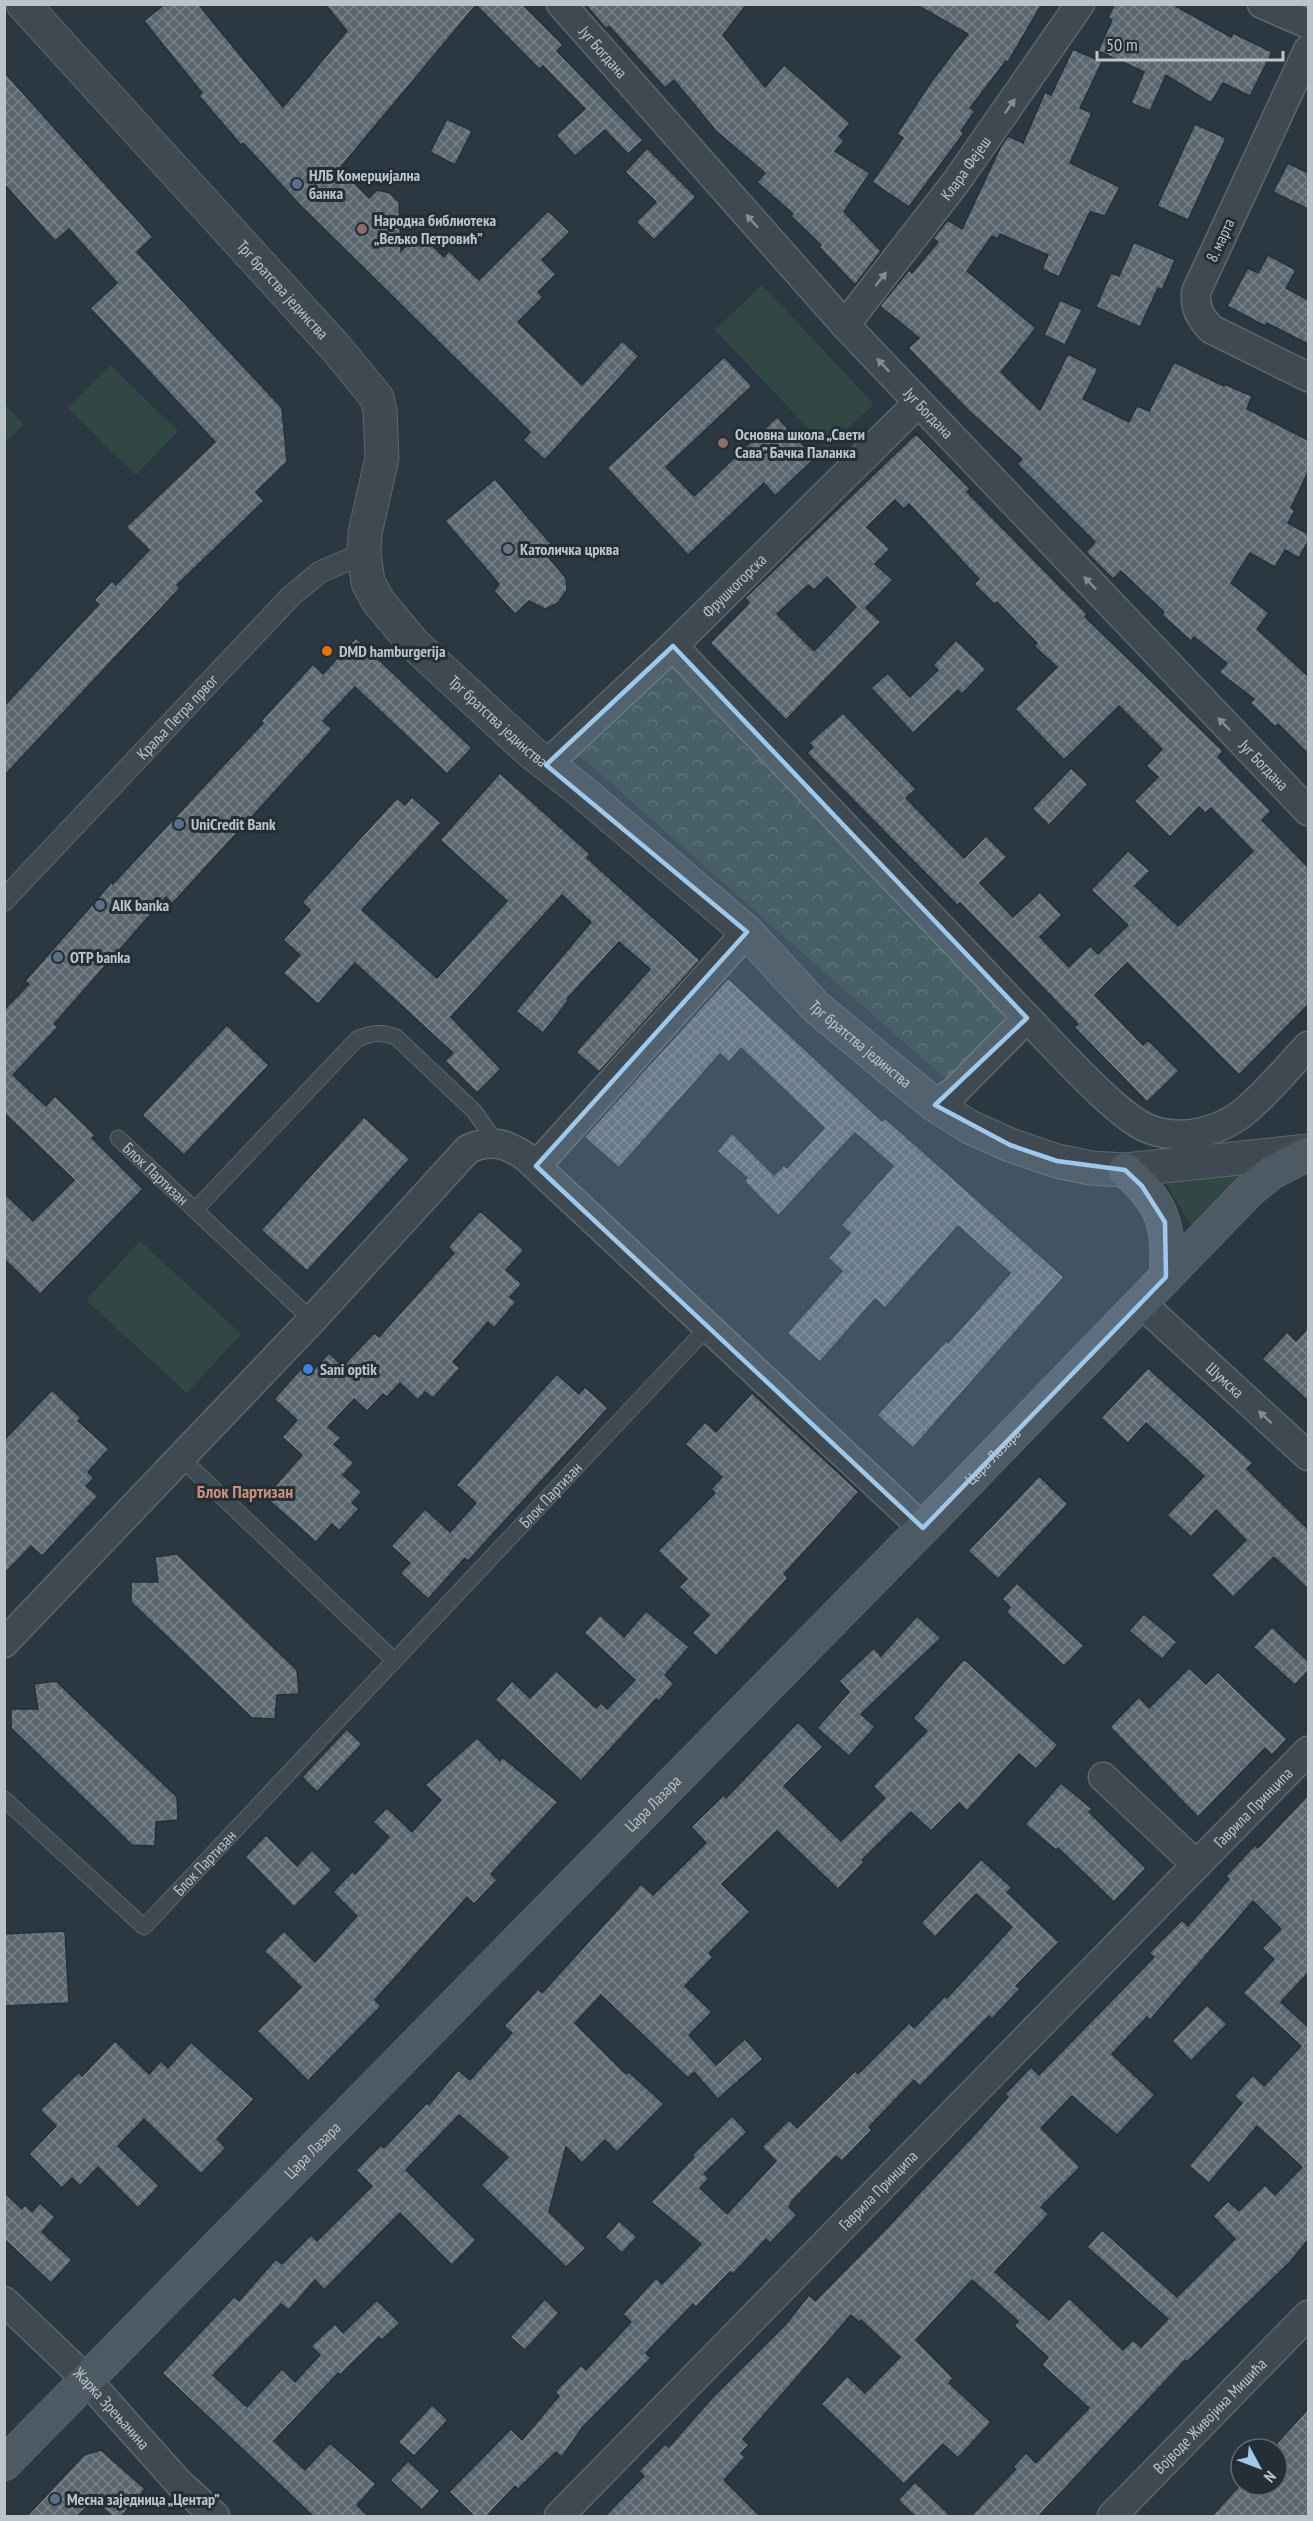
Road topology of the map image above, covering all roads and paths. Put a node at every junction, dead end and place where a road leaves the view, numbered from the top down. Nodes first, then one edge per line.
1 (23, 4) edge
2 (561, 4) edge
3 (1080, 4) edge
4 (1262, 4) edge
5 (1308, 24) edge
6 (1308, 50) edge
7 (845, 325) junction
8 (1308, 377) edge
9 (918, 403) junction
10 (364, 553) junction
11 (673, 646) junction
12 (546, 765) junction
13 (1308, 811) edge
14 (4, 900) edge
15 (747, 932) junction
16 (1027, 1018) junction
17 (1308, 1046) edge
18 (935, 1105) junction
19 (118, 1138) dead end
20 (496, 1143) junction
21 (1308, 1153) edge
22 (536, 1166) junction
23 (1125, 1170) junction
24 (195, 1210) junction
25 (1166, 1276) junction
26 (1142, 1303) junction
27 (312, 1320) junction
28 (707, 1328) junction
29 (1308, 1456) edge
30 (180, 1457) junction
31 (923, 1528) junction
32 (4, 1643) edge
33 (394, 1662) junction
34 (1308, 1751) edge
35 (1103, 1777) dead end
36 (4, 1799) edge
37 (1197, 1865) junction
38 (4, 2301) edge
39 (1308, 2315) edge
40 (87, 2380) junction
41 (4, 2464) edge
42 (215, 2517) edge
43 (559, 2517) edge
44 (1112, 2517) edge

1 - 10 street, Трг братства јединства
7 -> 2 street, Југ Богдана
7 -> 3 street, Клара Фејеш
4 - 5 street
6 - 8 street, 8. марта
9 -> 7 street, Југ Богдана
9 - 11 street, Фрушкогорска
13 -> 9 street, Југ Богдана
10 - 12 street, Трг братства јединства
10 - 14 street, Краља Петра првог
11 - 12 street, Фрушкогорска
11 - 16 street
12 - 15 street, Трг братства јединства
15 - 18 street, Трг братства јединства
15 - 22 street
16 - 17 street
16 - 18 street
18 - 23 street, Трг братства јединства
19 - 24 lane, Блок Партизан
20 - 22 street
20 - 24 lane, Блок Партизан
20 - 27 street
21 - 23 street, Трг братства јединства
21 - 25 main road, Цара Лазара
22 - 28 street
23 - 25 main road
24 - 27 lane, Блок Партизан
25 - 26 main road, Цара Лазара
29 -> 26 street, Шумска
26 - 31 main road, Цара Лазара
27 - 30 street
28 - 31 street
28 - 33 lane, Блок Партизан
30 - 32 street
30 - 33 lane
31 - 40 main road, Цара Лазара
33 - 36 lane, Блок Партизан
34 - 37 street, Гаврила Принципа
35 - 37 street
37 - 43 street, Гаврила Принципа
38 - 40 street, Жарка Зрењанина
39 - 44 street, Војводе Живојина Мишића
40 - 41 main road, Цара Лазара
40 - 42 street, Жарка Зрењанина

